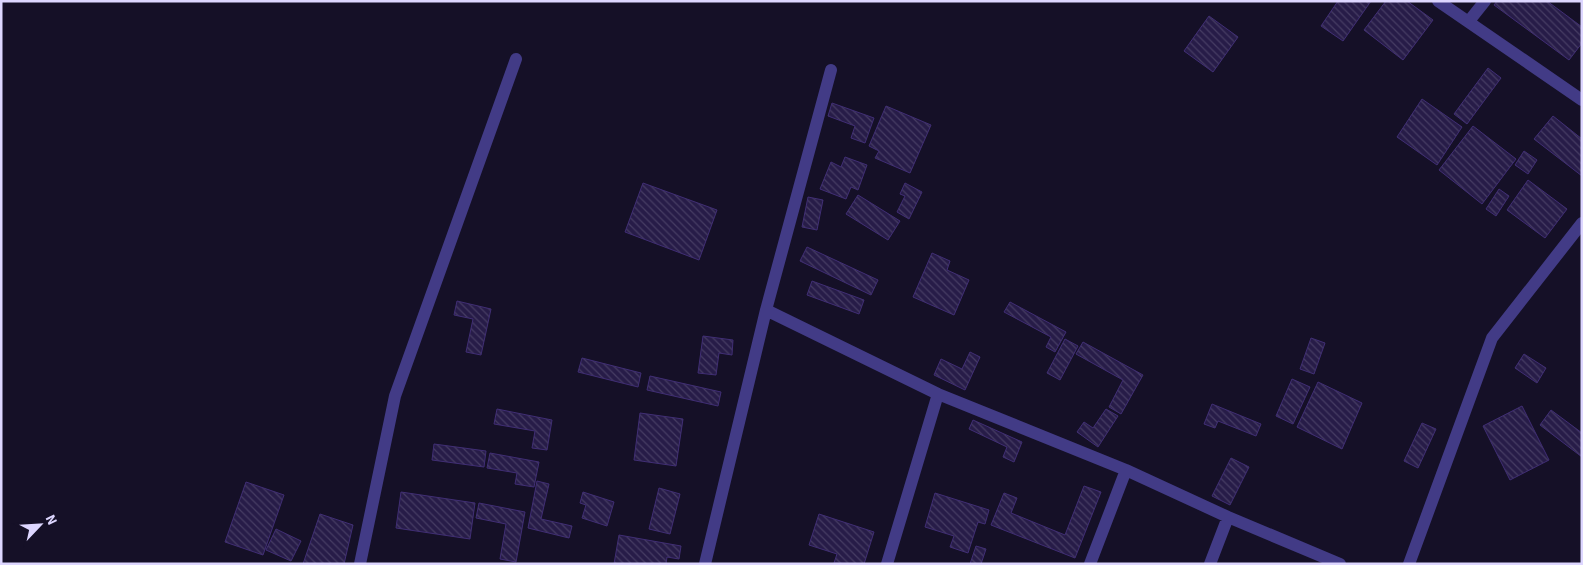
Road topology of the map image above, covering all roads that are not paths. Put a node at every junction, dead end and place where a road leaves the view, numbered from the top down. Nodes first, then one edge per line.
1 (1438, 1) edge
2 (1485, 1) edge
3 (1469, 21) junction
4 (516, 59) dead end
5 (831, 70) dead end
6 (1582, 100) edge
7 (1582, 223) edge
8 (766, 310) junction
9 (938, 394) junction
10 (1126, 470) junction
11 (1228, 517) junction
12 (360, 564) edge
13 (705, 564) edge
14 (887, 564) edge
15 (1090, 564) edge
16 (1210, 564) edge
17 (1340, 564) edge
18 (1409, 564) edge

1 - 3 street
2 - 3 street
3 - 6 street
4 - 12 street
5 - 8 street
7 - 18 street
8 - 9 street
8 - 13 street
9 - 10 street
9 - 14 street
10 - 11 street
10 - 15 street
11 - 16 street
11 - 17 street

